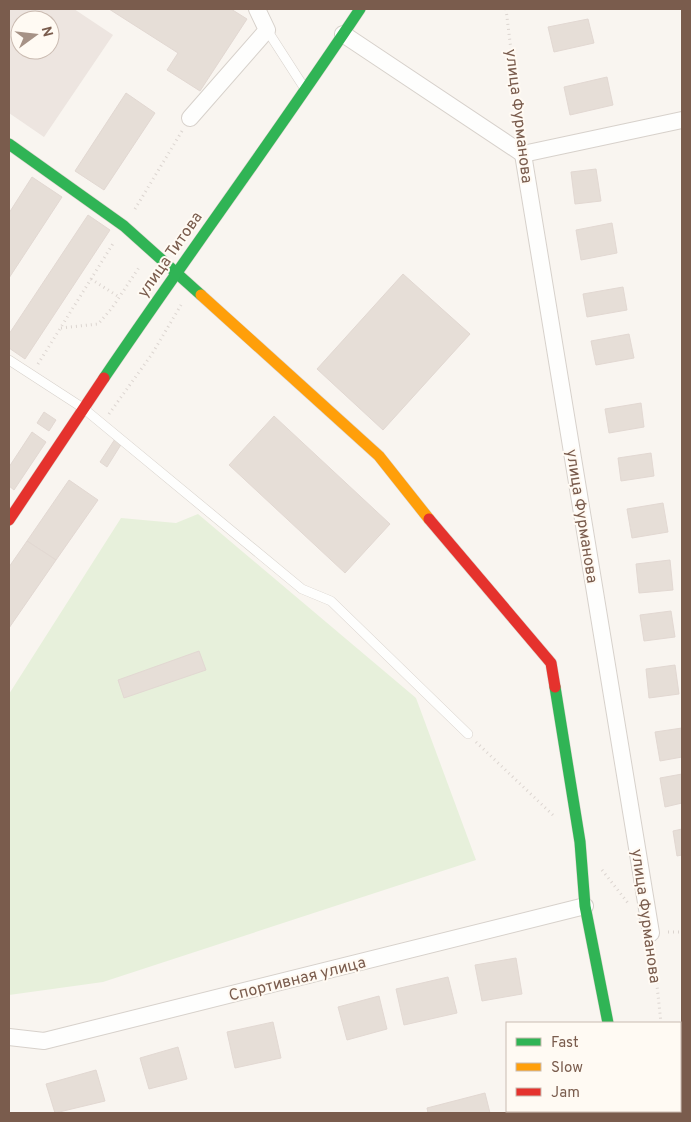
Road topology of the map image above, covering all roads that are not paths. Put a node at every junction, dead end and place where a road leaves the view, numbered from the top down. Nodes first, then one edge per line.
1 (257, 9) edge
2 (360, 9) edge
3 (266, 30) junction
4 (343, 34) junction
5 (306, 90) junction
6 (190, 118) dead end
7 (682, 120) edge
8 (9, 144) edge
9 (523, 154) junction
10 (175, 273) junction
11 (9, 360) edge
12 (83, 408) junction
13 (9, 520) edge
14 (468, 734) dead end
15 (585, 906) junction
16 (652, 932) road end
17 (608, 1022) edge
18 (9, 1037) edge

1 - 3 street
2 - 4 street, улица Титова
3 - 5 lane
3 - 6 street
4 - 5 street, улица Титова
4 - 9 street
5 - 10 street, улица Титова
7 - 9 street
8 - 10 street
9 - 16 street, улица Фурманова
10 - 12 street, улица Титова
10 - 15 street
11 - 12 lane
12 - 13 street, улица Титова
12 - 14 lane
15 - 17 street
15 - 18 street, Спортивная улица

